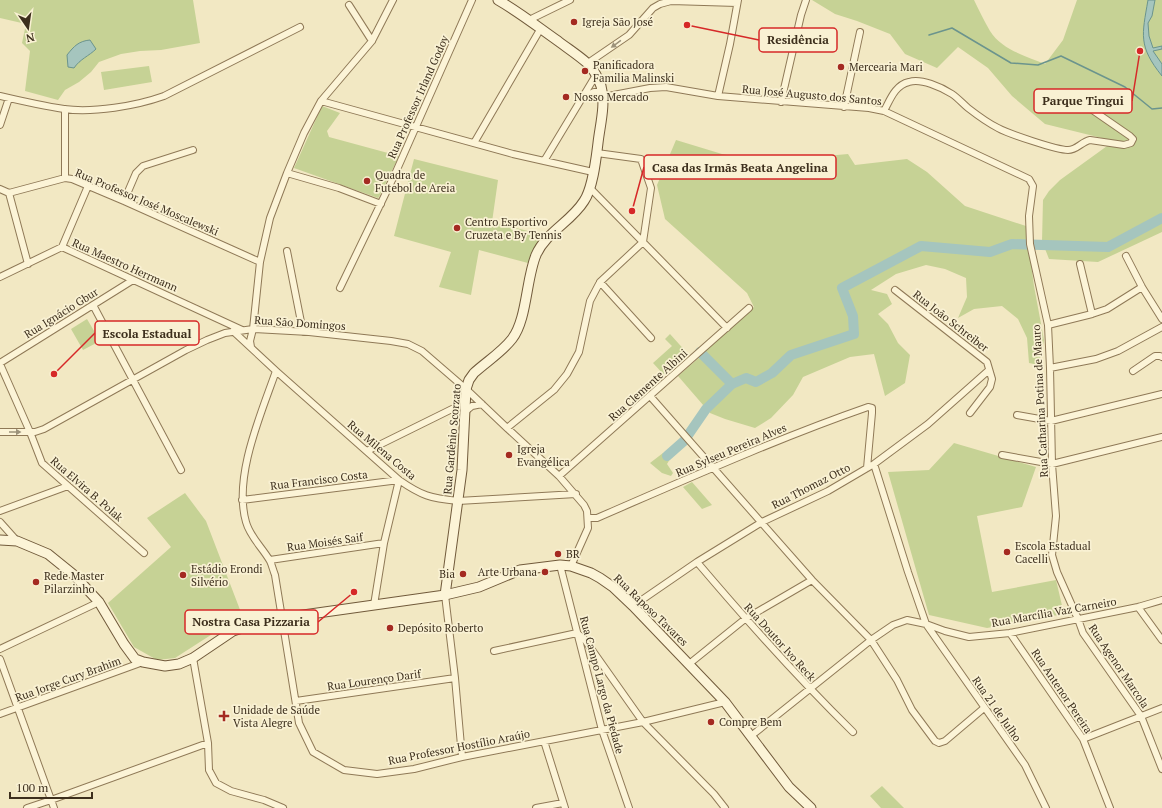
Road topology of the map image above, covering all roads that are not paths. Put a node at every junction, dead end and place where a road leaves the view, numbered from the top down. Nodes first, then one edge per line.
1 (393, 0) edge
2 (472, 0) edge
3 (498, 0) edge
4 (570, 0) edge
5 (806, 0) edge
6 (737, 2) edge
7 (349, 5) dead end
8 (530, 20) junction
9 (300, 27) dead end
10 (541, 28) junction
11 (860, 32) dead end
12 (372, 41) junction
13 (588, 63) junction
14 (596, 75) junction
15 (602, 95) junction
16 (0, 96) edge
17 (718, 96) junction
18 (9, 98) junction
19 (1074, 98) dead end
20 (580, 99) junction
21 (322, 101) junction
22 (781, 102) junction
23 (844, 107) junction
24 (65, 109) junction
25 (884, 111) junction
26 (0, 125) edge
27 (416, 127) junction
28 (474, 143) junction
29 (193, 150) dead end
30 (597, 153) junction
31 (544, 161) junction
32 (593, 172) junction
33 (287, 173) junction
34 (66, 178) junction
35 (1029, 179) joint
36 (88, 186) junction
37 (0, 188) edge
38 (590, 188) junction
39 (9, 193) junction
40 (124, 201) junction
41 (381, 204) junction
42 (643, 242) junction
43 (62, 247) junction
44 (287, 251) dead end
45 (1126, 256) dead end
46 (260, 262) junction
47 (28, 264) junction
48 (1080, 264) dead end
49 (0, 277) edge
50 (133, 280) junction
51 (600, 282) junction
52 (1142, 287) junction
53 (340, 288) dead end
54 (895, 290) dead end
55 (93, 305) junction
56 (749, 308) dead end
57 (1092, 314) junction
58 (1162, 319) edge
59 (223, 321) junction
60 (1048, 325) junction
61 (1162, 327) edge
62 (727, 328) junction
63 (253, 329) junction
64 (242, 330) junction
65 (233, 331) junction
66 (303, 332) junction
67 (225, 333) junction
68 (651, 338) dead end
69 (251, 347) junction
70 (1162, 357) edge
71 (0, 364) edge
72 (1050, 368) junction
73 (989, 370) junction
74 (276, 371) junction
75 (1133, 371) dead end
76 (133, 380) junction
77 (466, 389) junction
78 (1162, 394) edge
79 (650, 396) junction
80 (482, 404) junction
81 (452, 409) dead end
82 (466, 411) junction
83 (970, 413) dead end
84 (1018, 415) dead end
85 (1051, 421) junction
86 (507, 428) junction
87 (0, 432) edge
88 (30, 432) junction
89 (1162, 438) edge
90 (367, 451) junction
91 (1002, 455) dead end
92 (874, 464) junction
93 (1052, 464) junction
94 (714, 467) junction
95 (867, 468) junction
96 (181, 470) dead end
97 (559, 476) junction
98 (399, 480) junction
99 (68, 486) junction
100 (576, 494) junction
101 (242, 500) junction
102 (458, 501) junction
103 (0, 511) edge
104 (588, 518) junction
105 (0, 522) edge
106 (762, 522) junction
107 (0, 540) edge
108 (17, 541) junction
109 (384, 543) junction
110 (144, 553) dead end
111 (270, 560) junction
112 (697, 562) junction
113 (560, 565) junction
114 (571, 566) junction
115 (812, 580) junction
116 (445, 596) junction
117 (1162, 600) edge
118 (99, 602) junction
119 (374, 605) junction
120 (633, 606) junction
121 (1138, 607) junction
122 (282, 618) junction
123 (745, 619) junction
124 (1078, 619) junction
125 (926, 624) junction
126 (577, 633) junction
127 (1010, 633) junction
128 (871, 640) junction
129 (1162, 640) edge
130 (0, 649) edge
131 (494, 652) dead end
132 (193, 658) junction
133 (0, 659) edge
134 (143, 662) junction
135 (689, 664) junction
136 (455, 678) junction
137 (809, 689) junction
138 (296, 701) junction
139 (725, 702) junction
140 (18, 708) junction
141 (984, 708) junction
142 (1162, 708) edge
143 (0, 714) edge
144 (1141, 716) junction
145 (643, 722) junction
146 (602, 730) junction
147 (853, 732) dead end
148 (751, 736) junction
149 (1083, 740) junction
150 (544, 741) junction
151 (208, 744) junction
152 (462, 757) junction
153 (1162, 769) edge
154 (51, 800) junction
155 (564, 806) edge
156 (27, 808) edge
157 (54, 808) edge
158 (282, 808) edge
159 (536, 808) edge
160 (629, 808) edge
161 (725, 808) edge
162 (811, 808) edge
163 (1046, 808) edge
164 (1110, 808) edge

1 - 12 street
2 - 27 street, Rua Professor Irland Godoy
3 - 8 main road, Rua Gardênio Scorzato
4 - 8 street
5 - 22 street
6 -> 13 street
6 - 17 street
7 - 12 street
8 - 10 main road, Rua Gardênio Scorzato
9 - 24 street
10 - 13 main road, Rua Gardênio Scorzato
10 - 28 street
11 - 23 street
12 - 21 street
13 - 14 main road, Rua Gardênio Scorzato
14 - 15 main road, Rua Gardênio Scorzato
14 - 20 street
15 - 17 street, Rua José Augusto dos Santos
15 - 20 street, Rua José Augusto dos Santos
15 - 30 main road, Rua Gardênio Scorzato
16 - 18 street
17 - 22 street, Rua José Augusto dos Santos
18 - 24 street
18 - 26 street
19 - 25 street
20 - 31 street
21 - 27 street
21 - 33 street
22 - 23 street, Rua José Augusto dos Santos
23 - 25 street, Rua José Augusto dos Santos
24 - 34 street
25 - 35 street, Rua José Augusto dos Santos
27 - 28 street
27 - 41 street, Rua Professor Irland Godoy
28 - 31 street
29 - 40 street
30 - 32 main road, Rua Gardênio Scorzato
30 - 42 street
31 - 32 street
32 - 38 main road, Rua Gardênio Scorzato
33 - 41 street
33 - 46 street
34 - 36 street, Rua Professor José Moscalewski
34 - 39 street, Rua Professor José Moscalewski
35 - 60 street, Rua Catharina Potina de Mauro
36 - 40 street, Rua Professor José Moscalewski
36 - 43 street
37 - 39 street
38 - 42 street
38 - 77 main road, Rua Gardênio Scorzato
39 - 47 street
40 - 46 street, Rua Professor José Moscalewski
41 - 53 street, Rua Professor Irland Godoy
42 - 51 street
42 - 62 street
43 - 47 street, Rua Maestro Herrmann
43 - 50 street, Rua Maestro Herrmann
44 - 66 street
45 - 52 street
46 - 63 street
47 - 49 street, Rua Maestro Herrmann
48 - 57 street
50 - 55 street, Rua Ignácio Gbur
50 - 59 street, Rua Maestro Herrmann
51 - 68 street
51 - 86 street
52 - 57 street
52 - 58 street
54 - 73 street, Rua João Schreiber
55 - 71 street, Rua Ignácio Gbur
55 - 76 street
56 - 62 street, Rua Clemente Albini
57 - 60 street
59 - 64 street, Rua Maestro Herrmann
59 - 67 street
60 - 72 street, Rua Catharina Potina de Mauro
61 - 72 street
62 - 79 street, Rua Clemente Albini
63 - 64 street, Rua São Domingos
63 - 66 street, Rua São Domingos
63 - 69 street
64 - 65 street, Rua São Domingos
65 - 67 street, Rua São Domingos
65 - 69 street, Rua Milena Costa
66 - 77 street, Rua São Domingos
67 - 76 street, Rua São Domingos
69 - 74 street, Rua Milena Costa
70 - 75 street
71 - 88 street, Rua Elvira B. Polak
72 - 85 street, Rua Catharina Potina de Mauro
73 - 83 street, Rua João Schreiber
73 - 92 street, Rua Thomaz Otto
74 - 90 street, Rua Milena Costa
74 - 101 street, Rua Professor Hostílio Araújo
76 - 88 street, Rua São Domingos
76 - 96 street
77 - 80 street, Rua São Domingos
77 - 82 main road, Rua Gardênio Scorzato
78 - 85 street
79 - 94 street
79 - 97 street, Rua Clemente Albini
80 - 82 street
80 - 86 street, Rua São Domingos
81 - 90 street
82 - 102 main road, Rua Gardênio Scorzato
84 - 85 street
85 - 93 street, Rua Catharina Potina de Mauro
86 - 97 street, Rua São Domingos
87 -> 88 street, Rua São Domingos
88 - 99 street, Rua Elvira B. Polak
89 - 93 street
90 - 98 street, Rua Milena Costa
91 - 93 street
92 - 95 street, Rua Thomaz Otto
92 - 125 street
93 - 124 street, Rua Catharina Potina de Mauro
94 - 95 street, Rua Sylseu Pereira Alves
94 - 104 street, Rua Sylseu Pereira Alves
94 - 106 street
95 - 106 street, Rua Thomaz Otto
97 - 100 street, Rua São Domingos
98 - 101 street, Rua Francisco Costa
98 - 102 street, Rua Milena Costa
98 - 109 street
99 - 103 street
99 - 110 street, Rua Elvira B. Polak
100 - 102 street, Rua Milena Costa
100 - 104 street, Rua São Domingos
101 - 111 street, Rua Professor Hostílio Araújo
102 - 116 main road, Rua Gardênio Scorzato
104 - 114 street
105 - 108 street
106 - 112 street, Rua Thomaz Otto
106 - 115 street
107 - 108 main road, Rua Raposo Tavares
108 - 118 main road, Rua Raposo Tavares
109 - 111 street, Rua Moisés Saif
109 - 119 street
111 - 122 street, Rua Professor Hostílio Araújo
112 - 120 street, Rua Thomaz Otto
112 - 123 street, Rua Doutor Ivo Reck
113 - 114 main road, Rua Raposo Tavares
113 - 116 main road, Rua Raposo Tavares
113 - 126 street, Rua Campo Largo da Piedade
114 - 120 main road, Rua Raposo Tavares
115 - 123 street
115 - 128 street
116 - 119 main road, Rua Raposo Tavares
116 - 136 street, Rua Gardênio Scorzato
117 - 121 street, Rua Marcília Vaz Carneiro
118 - 130 street
118 - 134 main road, Rua Raposo Tavares
119 - 122 main road, Rua Raposo Tavares
120 - 135 main road, Rua Raposo Tavares
121 - 124 street, Rua Marcília Vaz Carneiro
121 - 129 street
122 - 132 main road, Rua Raposo Tavares
122 - 138 street, Rua Professor Hostílio Araújo
123 - 135 street
123 - 137 street, Rua Doutor Ivo Reck
124 - 127 street, Rua Marcília Vaz Carneiro
124 - 144 street, Rua Agenor Marcola
125 - 127 street, Rua Marcília Vaz Carneiro
125 - 128 street, Rua Marcília Vaz Carneiro
125 - 141 street, Rua 21 de Julho
126 - 131 street
126 - 145 street
126 - 146 street, Rua Campo Largo da Piedade
127 - 149 street, Rua Antenor Pereira
128 - 137 street, Rua Marcília Vaz Carneiro
128 - 141 street
132 - 134 main road, Rua Raposo Tavares
132 - 151 street
133 - 140 street
134 - 140 street, Rua Jorge Cury Brahim
135 - 139 main road, Rua Raposo Tavares
136 - 138 street, Rua Lourenço Darif
136 - 152 street, Rua Gardênio Scorzato
137 - 147 street, Rua Doutor Ivo Reck
137 - 148 street, Rua Marcília Vaz Carneiro
138 - 152 street, Rua Professor Hostílio Araújo
139 - 145 street, Rua Professor Hostílio Araújo
139 - 148 main road, Rua Raposo Tavares
140 - 143 street, Rua Jorge Cury Brahim
140 - 154 street
141 - 163 street, Rua 21 de Julho
142 - 144 street
144 - 149 street
144 - 153 street, Rua Agenor Marcola
145 - 146 street, Rua Professor Hostílio Araújo
145 - 161 street
146 - 150 street, Rua Professor Hostílio Araújo
146 - 160 street, Rua Campo Largo da Piedade
148 - 162 main road, Rua Raposo Tavares
149 - 164 street, Rua Antenor Pereira
150 - 152 street, Rua Professor Hostílio Araújo
150 - 155 street
151 - 154 street
151 - 158 street
154 - 156 street
154 - 157 street
155 - 159 street

